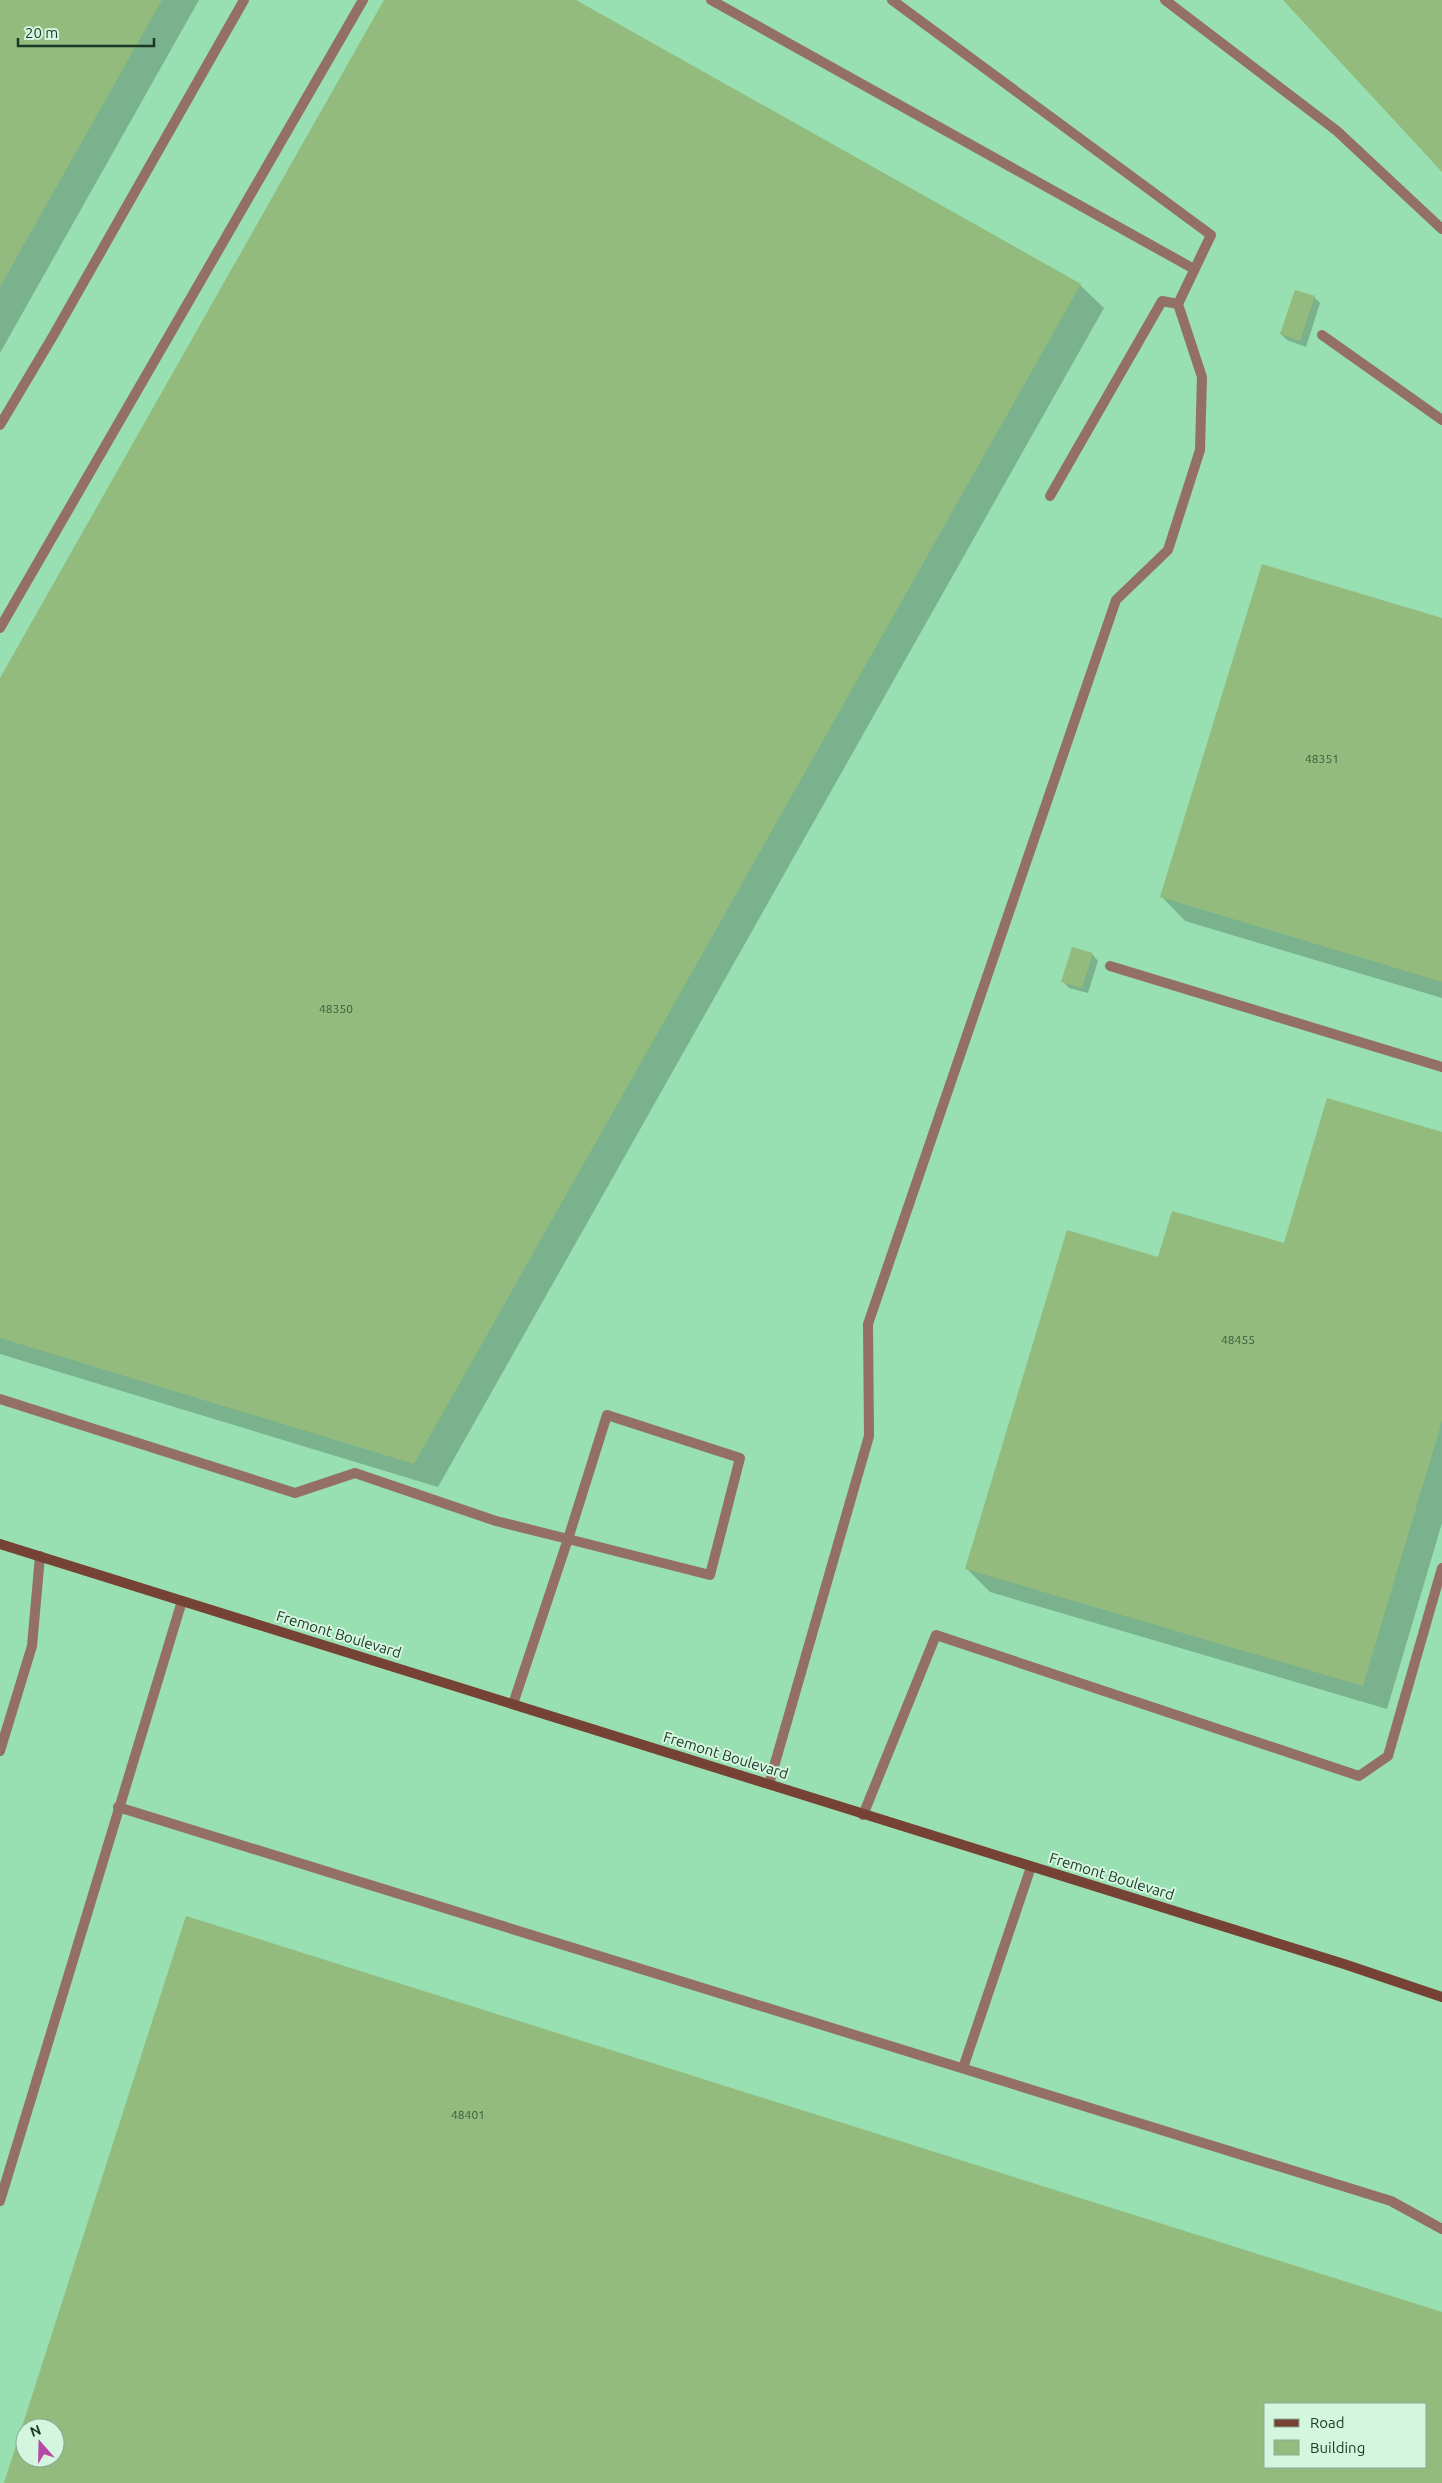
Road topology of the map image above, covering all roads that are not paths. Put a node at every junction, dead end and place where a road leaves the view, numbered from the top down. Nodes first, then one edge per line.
1 (244, 0) edge
2 (363, 0) edge
3 (711, 0) edge
4 (892, 0) edge
5 (1165, 0) edge
6 (1442, 228) edge
7 (1194, 269) junction
8 (1178, 304) junction
9 (1322, 335) dead end
10 (1442, 420) edge
11 (0, 425) edge
12 (1050, 496) dead end
13 (0, 628) edge
14 (1110, 966) dead end
15 (1442, 1067) edge
16 (0, 1399) edge
17 (568, 1539) junction
18 (0, 1544) edge
19 (40, 1556) junction
20 (1442, 1568) edge
21 (182, 1601) junction
22 (513, 1704) junction
23 (0, 1751) edge
24 (769, 1784) junction
25 (118, 1807) junction
26 (863, 1814) junction
27 (1031, 1867) junction
28 (1442, 1997) edge
29 (963, 2068) junction
30 (0, 2201) edge
31 (1442, 2228) edge

1 - 11 lane
2 - 13 lane
3 - 7 lane
4 - 7 lane
5 - 6 lane
7 - 8 lane
8 - 12 lane
8 - 24 lane
9 - 10 lane
14 - 15 lane
16 - 17 lane
17 - 17 lane
17 - 22 lane
18 - 19 main road, Fremont Boulevard
19 - 21 main road, Fremont Boulevard
19 - 23 lane
20 - 26 lane
21 - 22 main road, Fremont Boulevard
21 - 25 lane
22 - 24 main road, Fremont Boulevard
24 - 26 main road, Fremont Boulevard
25 - 29 lane
25 - 30 lane
26 - 27 main road, Fremont Boulevard
27 - 28 main road, Fremont Boulevard
27 - 29 lane
29 - 31 lane

